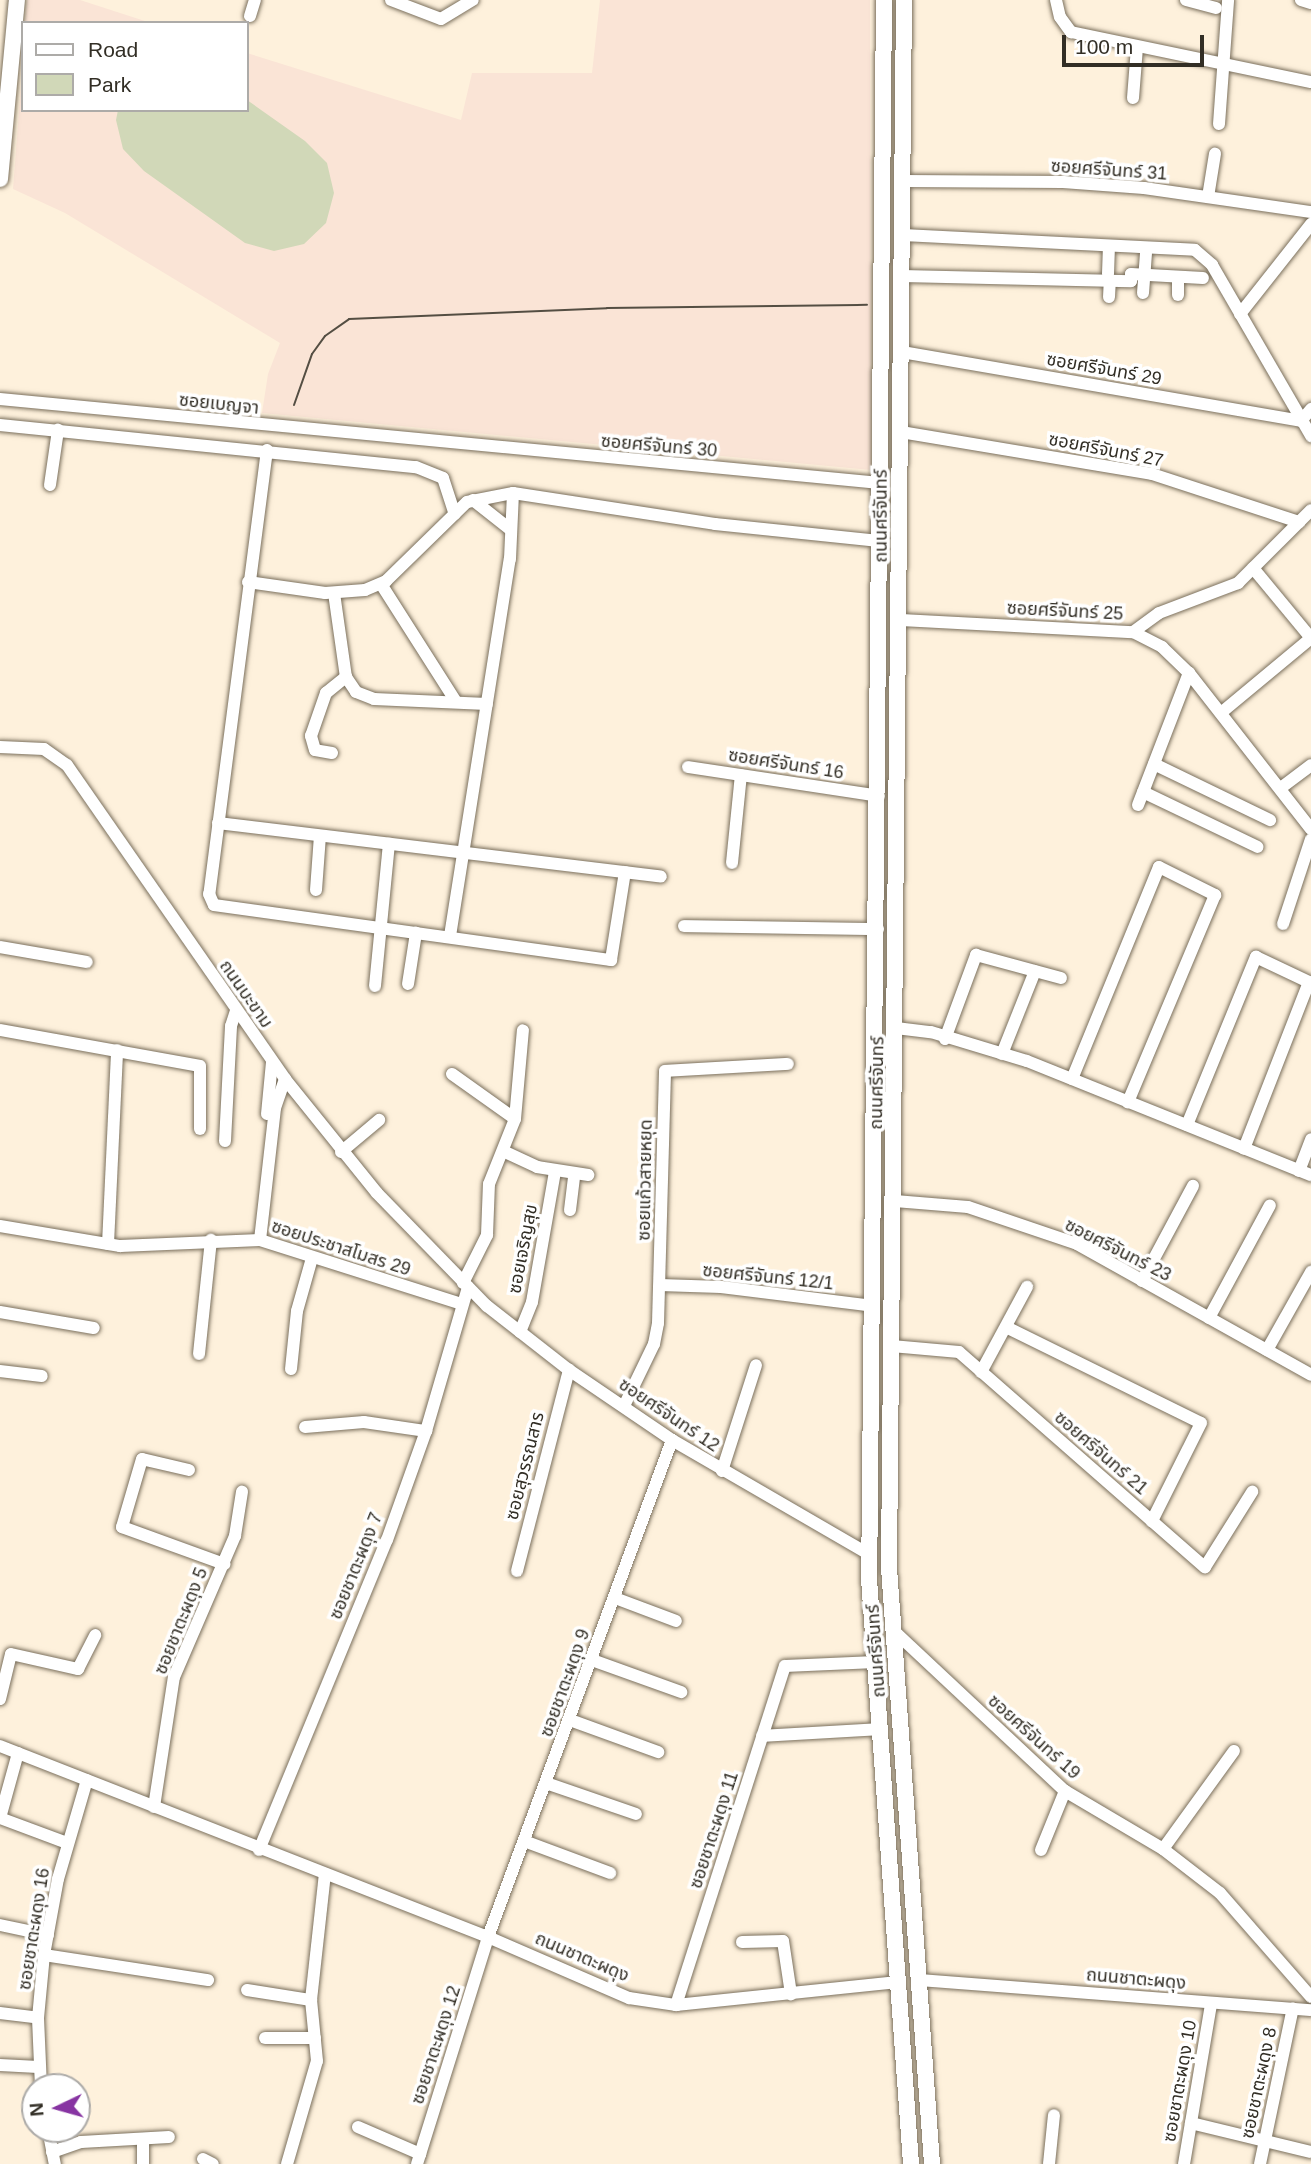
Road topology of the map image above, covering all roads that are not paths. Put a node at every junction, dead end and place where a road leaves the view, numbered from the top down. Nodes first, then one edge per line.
1 (17, 0) edge
2 (255, 0) edge
3 (391, 0) edge
4 (473, 0) edge
5 (884, 0) edge
6 (904, 0) edge
7 (1056, 0) edge
8 (1186, 0) edge
9 (1228, 0) edge
10 (1301, 0) edge
11 (1311, 3) edge
12 (1216, 8) dead end
13 (250, 16) dead end
14 (1138, 47) junction
15 (1225, 64) junction
16 (1311, 82) edge
17 (1133, 98) dead end
18 (1219, 124) dead end
19 (1215, 154) dead end
20 (0, 179) edge
21 (903, 181) junction
22 (1208, 197) junction
23 (1311, 212) edge
24 (1311, 224) edge
25 (903, 235) junction
26 (1109, 251) dead end
27 (1146, 253) dead end
28 (902, 272) junction
29 (1125, 275) dead end
30 (1144, 275) junction
31 (1109, 277) junction
32 (1178, 277) junction
33 (1203, 278) dead end
34 (1143, 293) dead end
35 (1178, 295) dead end
36 (1109, 297) dead end
37 (1240, 314) junction
38 (902, 352) junction
39 (0, 399) edge
40 (1311, 409) edge
41 (1301, 421) junction
42 (0, 425) edge
43 (58, 430) junction
44 (901, 432) junction
45 (1311, 436) edge
46 (435, 443) joint
47 (267, 450) junction
48 (880, 483) junction
49 (50, 485) dead end
50 (513, 494) junction
51 (473, 500) junction
52 (455, 514) junction
53 (1307, 515) edge
54 (510, 530) junction
55 (879, 541) junction
56 (900, 542) junction
57 (1253, 568) junction
58 (248, 582) junction
59 (381, 584) junction
60 (334, 593) junction
61 (901, 620) junction
62 (1133, 632) junction
63 (1311, 638) edge
64 (1189, 673) junction
65 (345, 677) junction
66 (455, 700) junction
67 (486, 704) junction
68 (1222, 712) junction
69 (0, 747) edge
70 (332, 753) dead end
71 (1154, 764) junction
72 (1311, 765) edge
73 (688, 767) dead end
74 (741, 775) junction
75 (1282, 787) junction
76 (1143, 792) junction
77 (879, 796) junction
78 (1138, 805) dead end
79 (1270, 820) dead end
80 (218, 823) junction
81 (1311, 829) edge
82 (320, 836) junction
83 (1311, 839) edge
84 (389, 844) junction
85 (1258, 847) dead end
86 (463, 853) junction
87 (732, 863) dead end
88 (625, 872) junction
89 (661, 877) dead end
90 (316, 890) dead end
91 (1283, 924) dead end
92 (684, 926) dead end
93 (381, 928) junction
94 (878, 929) junction
95 (416, 933) junction
96 (450, 936) junction
97 (0, 947) edge
98 (87, 962) dead end
99 (1035, 971) junction
100 (1061, 978) dead end
101 (408, 984) dead end
102 (375, 986) dead end
103 (236, 1011) junction
104 (0, 1030) edge
105 (523, 1030) dead end
106 (896, 1032) junction
107 (941, 1038) junction
108 (117, 1050) junction
109 (1002, 1054) junction
110 (272, 1062) junction
111 (788, 1064) dead end
112 (452, 1074) dead end
113 (285, 1079) junction
114 (1072, 1079) junction
115 (1128, 1102) junction
116 (515, 1119) junction
117 (379, 1120) dead end
118 (1186, 1125) junction
119 (200, 1129) dead end
120 (265, 1132) dead end
121 (1311, 1139) edge
122 (225, 1141) dead end
123 (1244, 1149) junction
124 (503, 1151) junction
125 (341, 1152) junction
126 (555, 1172) junction
127 (1305, 1173) edge
128 (574, 1175) junction
129 (588, 1175) dead end
130 (1193, 1186) dead end
131 (895, 1201) junction
132 (1270, 1205) dead end
133 (570, 1210) dead end
134 (0, 1226) edge
135 (211, 1240) junction
136 (260, 1240) junction
137 (108, 1244) junction
138 (312, 1258) junction
139 (1311, 1272) edge
140 (1142, 1280) junction
141 (465, 1285) junction
142 (660, 1285) junction
143 (1027, 1287) dead end
144 (462, 1304) junction
145 (873, 1306) junction
146 (0, 1312) edge
147 (1209, 1318) junction
148 (1006, 1327) junction
149 (94, 1328) dead end
150 (520, 1332) junction
151 (892, 1346) junction
152 (1267, 1350) junction
153 (199, 1354) dead end
154 (756, 1365) dead end
155 (291, 1369) dead end
156 (569, 1370) junction
157 (0, 1371) edge
158 (981, 1372) junction
159 (1311, 1375) edge
160 (42, 1376) dead end
161 (624, 1406) junction
162 (305, 1427) dead end
163 (426, 1431) junction
164 (672, 1440) junction
165 (190, 1471) dead end
166 (722, 1471) junction
167 (242, 1492) dead end
168 (1252, 1492) dead end
169 (1152, 1521) junction
170 (870, 1555) junction
171 (890, 1561) junction
172 (224, 1564) junction
173 (517, 1571) dead end
174 (615, 1598) junction
175 (676, 1621) dead end
176 (895, 1632) junction
177 (95, 1635) dead end
178 (592, 1660) junction
179 (875, 1662) junction
180 (681, 1692) dead end
181 (0, 1699) edge
182 (570, 1720) junction
183 (880, 1728) junction
184 (762, 1736) junction
185 (0, 1746) edge
186 (1234, 1751) dead end
187 (658, 1752) dead end
188 (18, 1754) junction
189 (87, 1780) junction
190 (546, 1783) junction
191 (1065, 1791) junction
192 (154, 1807) junction
193 (636, 1814) dead end
194 (524, 1841) junction
195 (67, 1843) junction
196 (1163, 1849) junction
197 (259, 1850) junction
198 (1041, 1850) dead end
199 (610, 1873) dead end
200 (324, 1874) junction
201 (0, 1925) edge
202 (48, 1935) junction
203 (488, 1937) junction
204 (742, 1941) dead end
205 (44, 1955) junction
206 (208, 1980) dead end
207 (919, 1980) junction
208 (898, 1982) junction
209 (247, 1990) dead end
210 (791, 1994) junction
211 (1311, 1997) edge
212 (311, 2000) junction
213 (676, 2005) junction
214 (1211, 2005) junction
215 (1293, 2008) junction
216 (1311, 2010) edge
217 (0, 2013) edge
218 (38, 2018) junction
219 (265, 2038) dead end
220 (315, 2038) junction
221 (0, 2065) edge
222 (38, 2067) junction
223 (39, 2073) edge
224 (928, 2098) junction
225 (906, 2099) junction
226 (1054, 2115) dead end
227 (1191, 2123) junction
228 (358, 2127) dead end
229 (169, 2137) dead end
230 (143, 2139) junction
231 (1265, 2141) junction
232 (1311, 2152) edge
233 (54, 2158) edge
234 (418, 2159) edge
235 (143, 2164) edge
236 (287, 2164) edge
237 (911, 2164) edge
238 (932, 2164) edge
239 (1049, 2164) edge
240 (1184, 2164) edge
241 (1260, 2164) edge

1 - 20 main road
2 - 13 street
3 - 4 street
5 - 48 main road, ถนนศรีจันทร์
6 - 21 main road, ถนนศรีจันทร์
7 - 14 street
8 - 12 street
9 - 15 street
10 - 11 street
14 - 15 street
14 - 17 street
15 - 16 street
15 - 18 street
19 - 22 street
21 - 22 street, ซอยศรีจันทร์ 31
21 - 25 main road, ถนนศรีจันทร์
22 - 23 street, ซอยศรีจันทร์ 31
24 - 37 street
25 - 28 main road, ถนนศรีจันทร์
25 - 37 street
26 - 31 street
27 - 30 street
28 - 31 street
28 - 38 main road, ถนนศรีจันทร์
29 - 31 street
30 - 31 street
30 - 32 street
30 - 34 street
31 - 36 street
32 - 33 street
32 - 35 street
37 - 41 street
38 - 41 street, ซอยศรีจันทร์ 29
38 - 44 main road, ถนนศรีจันทร์
39 - 46 street, ซอยเบญจา
40 - 41 street
41 - 45 street
42 - 43 street
43 - 47 street
43 - 49 street
44 - 53 street, ซอยศรีจันทร์ 27
44 - 56 main road, ถนนศรีจันทร์
46 - 48 street, ซอยศรีจันทร์ 30
47 - 52 street
47 - 58 street
48 - 55 main road, ถนนศรีจันทร์
50 - 51 street
50 - 54 street
50 - 55 street
51 - 52 street
51 - 54 street
52 - 59 street
53 - 57 street, ซอยศรีจันทร์ 25
54 - 67 street
55 - 56 main road
55 - 77 main road, ถนนศรีจันทร์
56 - 61 main road, ถนนศรีจันทร์
57 - 62 street, ซอยศรีจันทร์ 25
57 - 63 street
58 - 60 street
58 - 80 street
59 - 60 street
59 - 66 street
60 - 65 street
61 - 62 street, ซอยศรีจันทร์ 25
61 - 106 main road, ถนนศรีจันทร์
62 - 64 street
63 - 68 street
64 - 68 street
64 - 71 street
65 - 66 street
65 - 70 street
66 - 67 street
67 - 86 street
68 - 75 street
69 - 103 street, ถนนบะขาม
71 - 76 street
71 - 79 street
72 - 75 street
73 - 74 street, ซอยศรีจันทร์ 16
74 - 77 street, ซอยศรีจันทร์ 16
74 - 87 street
75 - 81 street
76 - 78 street
76 - 85 street
77 - 94 main road, ถนนศรีจันทร์
80 - 82 street
80 - 93 street
82 - 84 street
82 - 90 street
83 - 91 street
84 - 86 street
84 - 93 street
86 - 88 street
86 - 96 street
88 - 89 street
88 - 96 street
92 - 94 street
93 - 95 street
93 - 102 street
94 - 145 main road, ถนนศรีจันทร์
95 - 96 street
95 - 101 street
97 - 98 street
99 - 100 street
99 - 107 street
99 - 109 street
103 - 110 street, ถนนบะขาม
103 - 122 street
104 - 108 street
105 - 116 street, ซอยชาตะผดุง 7
106 - 107 street
106 - 131 main road, ถนนศรีจันทร์
107 - 109 street
108 - 119 street
108 - 137 street
109 - 114 street
110 - 113 street, ถนนบะขาม
110 - 120 street
111 - 142 street, ซอยแก้วสายหยุด
112 - 116 street
113 - 125 street, ถนนบะขาม
113 - 136 street
114 - 115 street
114 - 115 street
115 - 118 street
116 - 124 street, ซอยชาตะผดุง 7
117 - 125 street
118 - 123 street
118 - 123 street
121 - 127 street
123 - 127 street
124 - 126 street
124 - 141 street, ซอยชาตะผดุง 7
125 - 141 street, ถนนบะขาม
126 - 128 street
126 - 150 street, ซอยเจริญสุข
128 - 129 street
128 - 133 street
130 - 140 street
131 - 140 street, ซอยศรีจันทร์ 23
131 - 151 main road, ถนนศรีจันทร์
132 - 147 street
134 - 137 street, ซอยประชาสโมสร 29
135 - 136 street, ซอยประชาสโมสร 29
135 - 137 street, ซอยประชาสโมสร 29
135 - 153 street
136 - 138 street, ซอยประชาสโมสร 29
138 - 144 street, ซอยประชาสโมสร 29
138 - 155 street
139 - 152 street
140 - 147 street, ซอยศรีจันทร์ 23
141 - 144 street, ซอยชาตะผดุง 7
141 - 150 street, ซอยศรีจันทร์ 12
142 - 145 street, ซอยศรีจันทร์ 12/1
142 - 161 street, ซอยแก้วสายหยุด
143 - 148 street
144 - 163 street, ซอยชาตะผดุง 7
145 - 170 main road, ถนนศรีจันทร์
146 - 149 street
147 - 152 street, ซอยศรีจันทร์ 23
148 - 158 street
148 - 169 street
150 - 156 street, ซอยศรีจันทร์ 12
151 - 158 street, ซอยศรีจันทร์ 21
151 - 171 main road, ถนนศรีจันทร์
152 - 159 street, ซอยศรีจันทร์ 23
154 - 166 street
156 - 161 street, ซอยศรีจันทร์ 12
156 - 173 street, ซอยสุวรรณสาร
157 - 160 street
158 - 169 street, ซอยศรีจันทร์ 21
161 - 164 street, ซอยศรีจันทร์ 12
162 - 163 street
163 - 197 street, ซอยชาตะผดุง 7
164 - 166 street, ซอยศรีจันทร์ 12
164 - 174 street, ซอยชาตะผดุง 9
165 - 172 street
166 - 170 street, ซอยศรีจันทร์ 12
167 - 172 street, ซอยชาตะผดุง 5
168 - 169 street, ซอยศรีจันทร์ 21
170 - 171 main road
170 - 179 main road, ถนนศรีจันทร์
171 - 176 main road, ถนนศรีจันทร์
172 - 192 street, ซอยชาตะผดุง 5
174 - 175 street
174 - 178 street, ซอยชาตะผดุง 9
176 - 191 street, ซอยศรีจันทร์ 19
176 - 207 main road, ถนนศรีจันทร์
177 - 181 street
178 - 180 street
178 - 182 street, ซอยชาตะผดุง 9
179 - 183 main road, ถนนศรีจันทร์
179 - 184 street, ซอยชาตะผดุง 11
182 - 187 street
182 - 190 street, ซอยชาตะผดุง 9
183 - 184 street
183 - 208 main road, ถนนศรีจันทร์
184 - 213 street, ซอยชาตะผดุง 11
185 - 188 street, ถนนชาตะผดุง
186 - 196 street
188 - 189 street, ถนนชาตะผดุง
188 - 195 street
189 - 192 street, ถนนชาตะผดุง
189 - 195 street, ซอยชาตะผดุง 16
190 - 193 street
190 - 194 street, ซอยชาตะผดุง 9
191 - 196 street, ซอยศรีจันทร์ 19
191 - 198 street
192 - 197 street, ถนนชาตะผดุง
194 - 199 street
194 - 203 street, ซอยชาตะผดุง 9
195 - 202 street, ซอยชาตะผดุง 16
196 - 211 street, ซอยศรีจันทร์ 19
197 - 200 street, ถนนชาตะผดุง
200 - 203 street, ถนนชาตะผดุง
200 - 212 street
201 - 202 street
202 - 205 street, ซอยชาตะผดุง 16
203 - 213 street, ถนนชาตะผดุง
203 - 234 street, ซอยชาตะผดุง 12
204 - 210 street
205 - 206 street
205 - 218 street, ซอยชาตะผดุง 16
207 - 208 main road, ถนนชาตะผดุง
207 - 214 street, ถนนชาตะผดุง
207 - 224 main road, ถนนศรีจันทร์
208 - 210 street, ถนนชาตะผดุง
208 - 225 main road, ถนนศรีจันทร์
209 - 212 street
210 - 213 street, ถนนชาตะผดุง
212 - 220 street
214 - 215 street, ถนนชาตะผดุง
214 - 227 street, ซอยชาตะผดุง 10
215 - 216 street, ถนนชาตะผดุง
215 - 231 street, ซอยชาตะผดุง 8
217 - 218 street
218 - 222 street, ซอยชาตะผดุง 16
219 - 220 street
220 - 236 street
221 - 222 street
222 - 223 street, ซอยชาตะผดุง 16
224 - 225 main road
224 - 238 main road, ถนนศรีจันทร์
225 - 237 main road, ถนนศรีจันทร์
226 - 239 street
227 - 231 street
227 - 240 street, ซอยชาตะผดุง 10
228 - 234 street
229 - 230 street
230 - 233 street
230 - 235 street
231 - 232 street
231 - 241 street, ซอยชาตะผดุง 8

